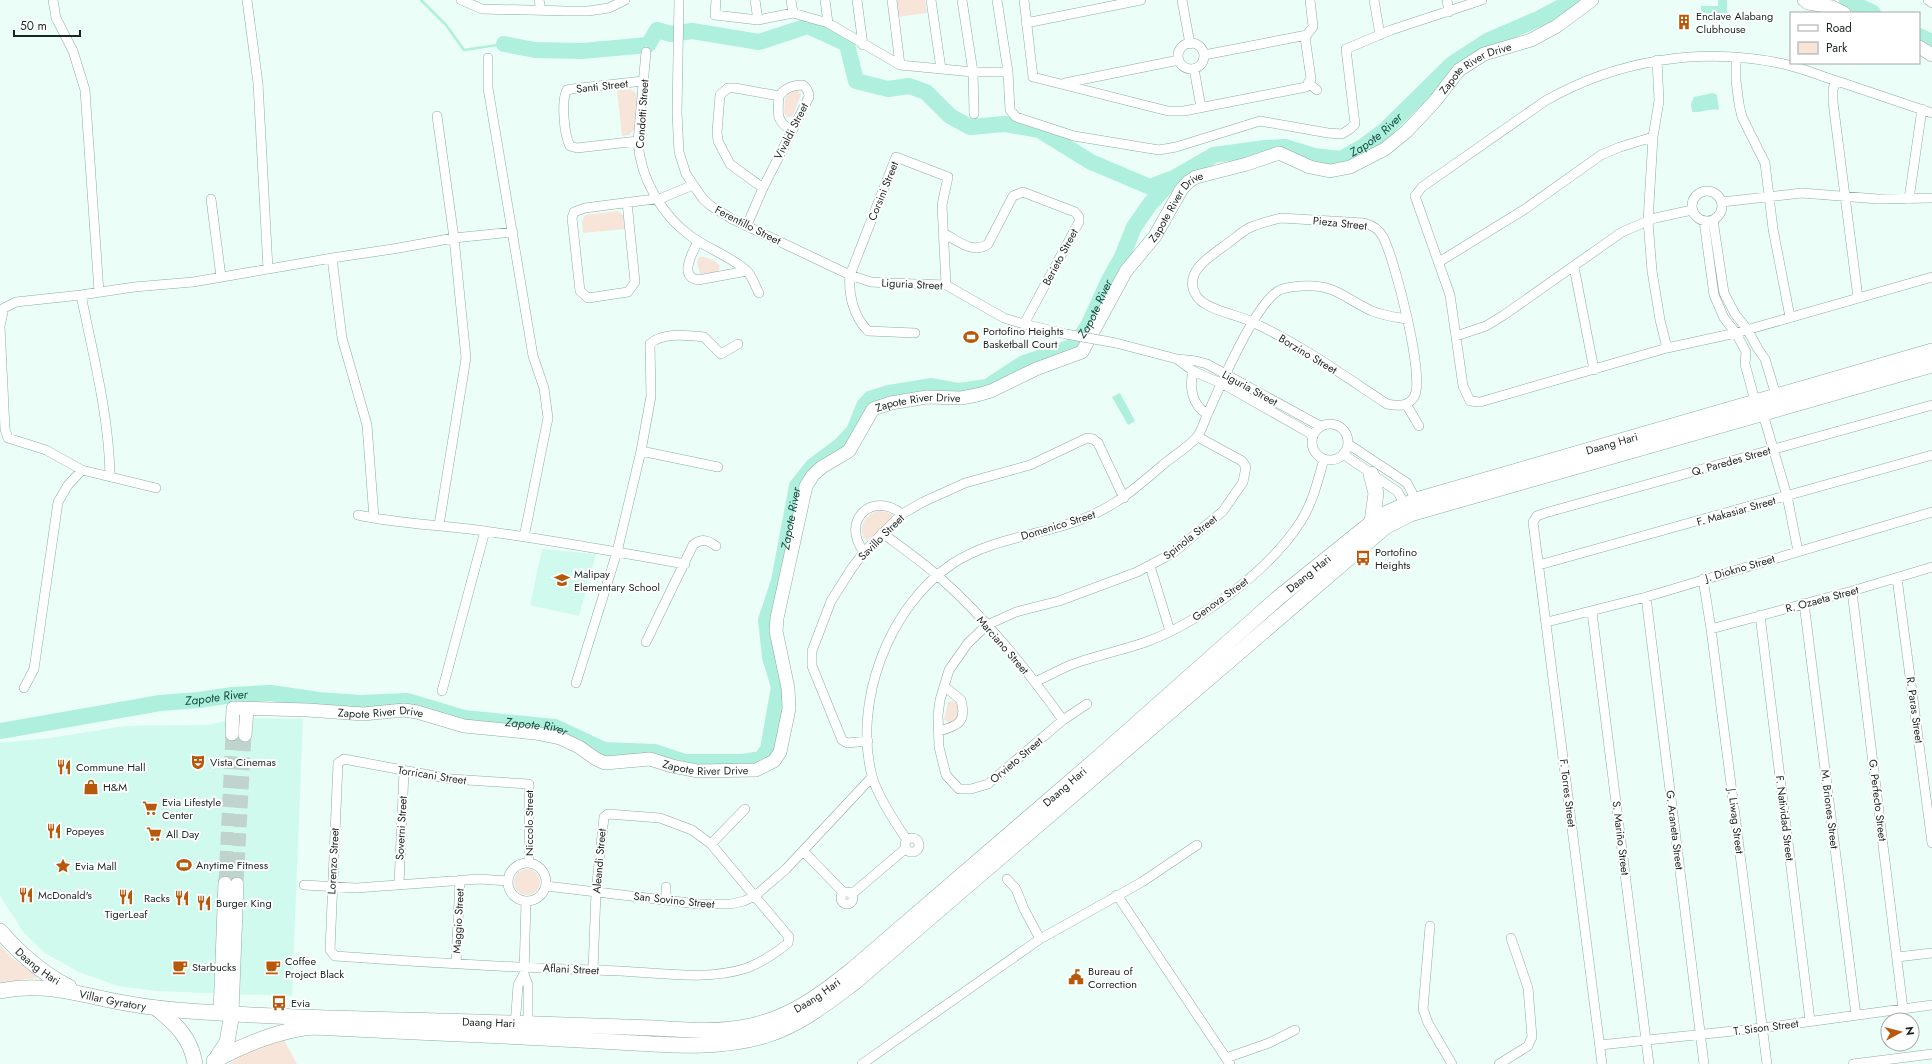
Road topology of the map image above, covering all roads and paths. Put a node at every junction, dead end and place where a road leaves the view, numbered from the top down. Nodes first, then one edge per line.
1 (53, 0) edge
2 (461, 0) edge
3 (539, 0) edge
4 (625, 0) edge
5 (680, 0) edge
6 (716, 0) edge
7 (755, 0) edge
8 (791, 0) edge
9 (825, 0) edge
10 (857, 0) edge
11 (892, 0) edge
12 (931, 0) edge
13 (962, 0) edge
14 (997, 0) edge
15 (1024, 0) edge
16 (1141, 0) edge
17 (1182, 0) edge
18 (1310, 0) edge
19 (1374, 0) edge
20 (1447, 0) edge
21 (1482, 0) edge
22 (1592, 0) edge
23 (1804, 0) edge
24 (1928, 0) edge
25 (250, 1) edge
26 (1932, 3) edge
27 (541, 10) junction
28 (1449, 12) junction
29 (1842, 12) edge
30 (793, 13) junction
31 (758, 20) junction
32 (828, 23) junction
33 (1026, 23) junction
34 (1307, 35) junction
35 (1380, 35) junction
36 (1190, 44) junction
37 (863, 45) junction
38 (1920, 48) edge
39 (646, 52) dead end
40 (1204, 55) junction
41 (1932, 55) edge
42 (1736, 57) junction
43 (488, 58) dead end
44 (1179, 60) junction
45 (1657, 60) junction
46 (900, 65) junction
47 (941, 69) junction
48 (1194, 69) junction
49 (973, 72) junction
50 (1008, 72) junction
51 (643, 81) junction
52 (1836, 81) junction
53 (1308, 83) junction
54 (1081, 85) junction
55 (1317, 90) dead end
56 (779, 96) junction
57 (1201, 107) junction
58 (1922, 109) junction
59 (1932, 113) edge
60 (974, 114) dead end
61 (437, 116) dead end
62 (791, 130) junction
63 (1653, 136) junction
64 (638, 142) junction
65 (693, 186) junction
66 (763, 188) junction
67 (1846, 196) junction
68 (1768, 197) junction
69 (657, 198) junction
70 (1932, 198) edge
71 (211, 199) dead end
72 (1909, 199) junction
73 (627, 202) junction
74 (1722, 202) junction
75 (1692, 210) junction
76 (1713, 220) junction
77 (1648, 221) junction
78 (1704, 221) junction
79 (747, 225) junction
80 (513, 232) junction
81 (943, 233) junction
82 (454, 238) junction
83 (698, 241) junction
84 (332, 258) junction
85 (1439, 262) junction
86 (1574, 266) junction
87 (268, 269) junction
88 (747, 271) junction
89 (850, 275) junction
90 (221, 277) junction
91 (1932, 277) edge
92 (1193, 284) joint
93 (946, 285) junction
94 (99, 292) junction
95 (758, 293) dead end
96 (81, 296) junction
97 (1858, 298) junction
98 (1790, 317) junction
99 (1407, 319) junction
100 (1252, 321) junction
101 (1024, 324) junction
102 (1747, 329) junction
103 (915, 333) dead end
104 (1736, 333) junction
105 (1456, 336) junction
106 (738, 344) dead end
107 (1667, 348) junction
108 (1932, 351) edge
109 (1177, 359) junction
110 (1932, 365) edge
111 (1594, 370) junction
112 (1193, 371) junction
113 (1227, 374) junction
114 (1223, 384) junction
115 (1776, 395) junction
116 (1755, 401) junction
117 (1406, 404) junction
118 (1932, 405) edge
119 (1207, 414) junction
120 (1763, 414) junction
121 (1320, 426) junction
122 (1419, 426) dead end
123 (1313, 435) junction
124 (1198, 437) junction
125 (1348, 444) junction
126 (1774, 449) junction
127 (641, 451) junction
128 (1343, 454) junction
129 (1932, 455) edge
130 (1324, 459) junction
131 (718, 467) dead end
132 (82, 470) junction
133 (1371, 474) junction
134 (110, 476) junction
135 (156, 488) dead end
136 (1788, 496) junction
137 (1124, 498) junction
138 (1413, 507) junction
139 (1932, 512) edge
140 (902, 514) junction
141 (358, 515) dead end
142 (374, 518) junction
143 (1372, 522) junction
144 (1533, 522) joint
145 (439, 525) junction
146 (485, 531) junction
147 (882, 533) junction
148 (524, 537) junction
149 (716, 546) dead end
150 (1798, 551) junction
151 (617, 552) junction
152 (864, 552) junction
153 (685, 564) junction
154 (1539, 565) junction
155 (1150, 566) junction
156 (1932, 567) edge
157 (938, 576) junction
158 (1897, 578) junction
159 (1703, 579) junction
160 (1852, 591) junction
161 (1646, 597) junction
162 (1804, 603) junction
163 (1592, 612) junction
164 (1760, 615) junction
165 (1547, 622) junction
166 (987, 625) junction
167 (1711, 629) junction
168 (1170, 631) junction
169 (646, 642) dead end
170 (576, 682) dead end
171 (1035, 682) junction
172 (944, 686) junction
173 (24, 688) dead end
174 (442, 691) dead end
175 (1087, 704) dead end
176 (247, 710) junction
177 (1063, 720) junction
178 (939, 731) junction
179 (868, 741) junction
180 (1102, 762) junction
181 (338, 763) joint
182 (404, 771) junction
183 (872, 777) junction
184 (529, 784) joint
185 (1929, 800) edge
186 (745, 809) dead end
187 (1932, 843) edge
188 (711, 844) junction
189 (1197, 845) dead end
190 (804, 852) junction
191 (529, 863) junction
192 (1007, 879) dead end
193 (460, 880) junction
194 (508, 880) junction
195 (231, 883) tunnel mouth
196 (304, 885) dead end
197 (399, 885) junction
198 (546, 886) junction
199 (331, 887) junction
200 (666, 887) dead end
201 (596, 892) junction
202 (755, 896) junction
203 (1117, 896) junction
204 (666, 899) junction
205 (526, 901) junction
206 (1430, 926) dead end
207 (0, 930) edge
208 (787, 933) joint
209 (1511, 938) dead end
210 (1040, 939) junction
211 (1932, 953) edge
212 (335, 956) joint
213 (1897, 957) junction
214 (456, 963) junction
215 (524, 970) junction
216 (593, 970) junction
217 (0, 991) edge
218 (82, 993) junction
219 (1932, 1005) edge
220 (156, 1008) junction
221 (1903, 1009) junction
222 (1856, 1015) junction
223 (228, 1016) junction
224 (1810, 1021) junction
225 (307, 1027) junction
226 (1762, 1028) junction
227 (522, 1030) junction
228 (1295, 1030) dead end
229 (1701, 1035) junction
230 (1646, 1040) junction
231 (1600, 1045) junction
232 (1932, 1054) edge
233 (1228, 1061) edge
234 (213, 1062) edge
235 (195, 1064) edge
236 (862, 1064) edge
237 (1452, 1064) edge
238 (1499, 1064) edge
239 (1602, 1064) edge
240 (1649, 1064) edge
241 (1704, 1064) edge
242 (1767, 1064) edge
243 (1853, 1064) edge

1 - 94 street
2 - 27 street
3 - 27 street
4 - 27 street
5 - 65 street, Ferentillo Street
6 - 31 street
7 - 31 street
8 - 30 street
9 - 32 street
10 - 37 street
11 - 46 street
12 - 47 street
13 - 49 street
14 - 50 street
15 - 33 street
16 - 33 street
17 - 36 street
18 - 34 street
19 - 35 street
20 - 28 street
21 - 28 street
22 - 176 street, Zapote River Drive
23 - 29 street
24 - 26 street
25 - 87 street
28 - 35 street
30 - 31 street
30 - 32 street
32 - 37 street
33 - 54 street
34 - 40 street
34 - 53 street
35 - 50 street
36 - 40 street
36 - 44 street
37 - 46 street
38 - 41 street
39 - 51 street, Condotti Street
40 - 48 street
42 - 45 street
42 - 52 street
42 - 68 street
43 - 80 street
44 - 48 street
44 - 54 street
45 - 63 street
45 - 85 street
46 - 47 street
47 - 49 street
48 - 57 street
49 - 50 street
49 - 60 street
51 - 64 street, Condotti Street
51 - 64 street, Santi Street
52 - 58 street
52 - 67 street
53 - 55 street
53 - 57 street
54 - 57 street
56 - 62 street
56 - 62 street, Vivaldi Street
56 - 66 street
58 - 59 street
58 - 72 street
61 - 82 street
62 - 66 street, Vivaldi Street
63 - 77 street
63 - 85 street
64 - 69 street, Condotti Street
65 - 69 street
65 - 79 street, Ferentillo Street
66 - 79 street, Vivaldi Street
67 - 68 street
67 - 72 street
67 - 97 street
68 - 74 street
68 - 98 street
69 - 73 street
69 - 83 street, Condotti Street
70 - 72 street
71 - 90 street
73 - 73 street
74 - 75 street
74 - 76 street
75 - 77 street
75 - 78 street
76 - 78 street
76 - 102 street
77 - 86 street
77 - 107 street
78 - 104 street
79 - 89 street, Ferentillo Street
80 - 82 street
80 - 148 street
81 - 89 street, Corsini Street
81 - 93 street
81 - 101 street, Berieto Street
82 - 84 street
82 - 145 street
83 - 88 street, Condotti Street
83 - 88 street
84 - 87 street
84 - 142 street
85 - 105 street
86 - 105 street
86 - 111 street
87 - 90 street
88 - 95 street
89 - 93 street, Liguria Street
89 - 103 street
90 - 94 street
91 - 97 street
92 - 99 street, Pieza Street
92 - 100 street, Borzino Street
93 - 101 street, Liguria Street
94 - 96 street
96 - 132 street
96 - 134 street
97 - 98 street
98 - 102 street
99 - 100 street, Domenico Street
99 - 117 street, Pieza Street
100 - 113 street, Domenico Street
100 - 117 street, Borzino Street
101 - 109 street, Liguria Street, bridge
102 - 104 street
102 - 115 street
104 - 107 street
104 - 116 street
105 - 111 street
106 - 127 street
107 - 111 street
108 - 115 main road, Daang Hari
109 - 112 street, Liguria Street
109 - 113 street, Liguria Street
110 - 120 main road, Daang Hari
112 - 114 street, Liguria Street
112 - 119 street
113 - 114 street, Domenico Street
113 - 121 street, Liguria Street
114 - 119 street, Domenico Street
114 - 123 street, Liguria Street
115 - 116 main road, Daang Hari
116 - 138 main road, Daang Hari
117 - 122 street
118 - 126 street, Q. Paredes Street
119 - 124 street, Domenico Street
120 - 126 street
120 - 138 main road, Daang Hari
121 - 123 street
121 - 125 street
123 - 130 street
124 - 137 street, Domenico Street
124 - 155 street, Spinola Street
125 - 128 street
125 - 138 street
126 - 136 street
126 - 144 street, Q. Paredes Street
127 - 131 street
127 - 151 street
128 - 130 street
128 - 133 street
129 - 136 street, F. Makasiar Street
130 - 168 street, Genova Street
132 - 134 street
132 - 173 street
133 - 138 street
133 - 143 main road
134 - 135 street
136 - 150 street
136 - 154 street, F. Makasiar Street
137 - 140 street, Savillo Street
137 - 157 street, Domenico Street
138 - 143 main road, Daang Hari
138 - 180 main road, Daang Hari
139 - 150 street, J. Diokno Street
140 - 147 street, Savillo Street
140 - 152 street
141 - 142 street
142 - 145 street
143 - 180 main road, Daang Hari
144 - 154 street, F. Torres Street
145 - 146 street
146 - 148 street
146 - 174 street
147 - 152 street, Savillo Street
147 - 157 street, Marciano Street
148 - 151 street
149 - 153 street
150 - 159 street, J. Diokno Street
151 - 153 street
151 - 170 street
152 - 179 street, Savillo Street
153 - 169 street
154 - 165 street, F. Torres Street
155 - 166 street, Spinola Street
155 - 168 street
156 - 158 street, R. Ozaeta Street
157 - 166 street, Marciano Street
157 - 179 street, Domenico Street
158 - 160 street, R. Ozaeta Street
158 - 185 street, R. Paras Street
159 - 161 street, J. Diokno Street
159 - 167 street, J. Liwag Street
160 - 162 street, R. Ozaeta Street
160 - 213 street, G. Perfecto Street
161 - 163 street, J. Diokno Street
161 - 229 street, G. Araneta Street
162 - 164 street, R. Ozaeta Street
162 - 222 street, M. Briones Street
163 - 165 street, J. Diokno Street
163 - 230 street, S. Mariño Street
164 - 167 street, R. Ozaeta Street
164 - 224 street, F. Natividad Street
165 - 231 street, F. Torres Street
166 - 171 street, Marciano Street
166 - 172 street, Orvieto Street
167 - 226 street, J. Liwag Street
168 - 171 street, Genova Street
171 - 177 street, Marciano Street
172 - 178 street, Orvieto Street
172 - 178 street
175 - 177 street, Orvieto Street
176 - 176 street, Zapote River Drive
177 - 178 street, Orvieto Street
179 - 183 street, Domenico Street
180 - 227 main road, Daang Hari
181 - 182 street, Torricani Street
181 - 199 street, Lorenzo Street
182 - 184 street, Torricani Street
182 - 197 street, Soverni Street
183 - 190 street, San Sovino Street
183 - 190 street, Domenico Street
184 - 191 street, Niccolo Street
185 - 187 street, R. Paras Street
186 - 188 street
188 - 201 street, Aleandi Street
188 - 202 street, Aleandi Street
189 - 203 street
190 - 202 street, San Sovino Street
191 - 194 street
191 - 198 street
192 - 210 street
193 - 194 street
193 - 197 street
193 - 214 street, Maggio Street
194 - 205 street
195 - 223 street
196 - 199 street
197 - 199 street
198 - 201 street, San Sovino Street
198 - 205 street
199 - 212 street, Lorenzo Street
200 - 204 street
201 - 204 street, San Sovino Street
201 - 216 street, Aleandi Street
202 - 204 street, San Sovino Street
202 - 208 street, Aleandi Street
203 - 210 street
203 - 233 street
205 - 215 street
206 - 237 street
207 - 218 main road, Daang Hari
208 - 216 street, Aflani Street
209 - 238 street
210 - 236 street
211 - 213 street
212 - 214 street, Aflani Street
213 - 221 street, G. Perfecto Street
214 - 215 street, Aflani Street
215 - 216 street, Aflani Street
215 - 227 street
217 - 218 main road, Villar Gyratory
218 - 220 main road, Villar Gyratory
219 - 221 street, T. Sison Street
220 - 223 main road, Daang Hari
220 - 235 main road, Villar Gyratory
221 - 222 street, T. Sison Street
222 - 224 street, T. Sison Street
223 - 225 main road
223 - 227 main road, Daang Hari
223 - 234 main road
224 - 226 street, T. Sison Street
225 - 227 main road, Daang Hari
225 - 234 main road, Daang Hari
226 - 229 street, T. Sison Street
226 - 242 street, J. Liwag Street
228 - 233 street
229 - 230 street, T. Sison Street
229 - 241 street, G. Araneta Street
230 - 231 street, T. Sison Street
230 - 240 street, S. Mariño Street
231 - 239 street, F. Torres Street
232 - 243 street

